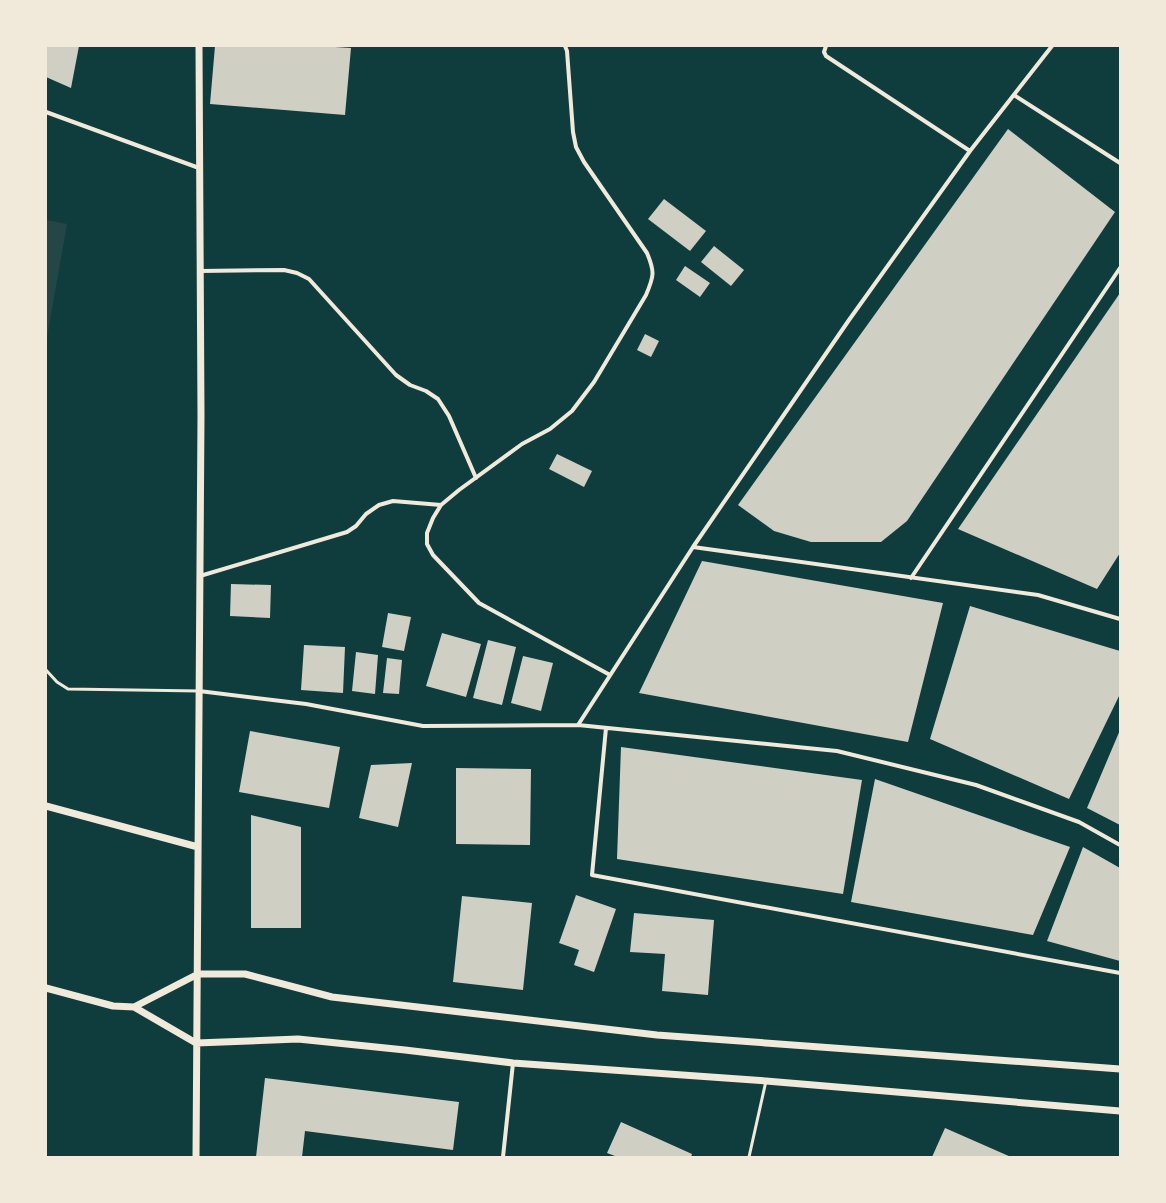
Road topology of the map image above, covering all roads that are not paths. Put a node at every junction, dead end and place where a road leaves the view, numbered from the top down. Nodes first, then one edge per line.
1 (199, 46) edge
2 (565, 46) edge
3 (826, 46) edge
4 (1052, 46) edge
5 (1014, 95) junction
6 (46, 112) edge
7 (970, 152) junction
8 (1120, 163) edge
9 (199, 168) junction
10 (1120, 268) edge
11 (200, 271) junction
12 (476, 478) junction
13 (441, 505) junction
14 (693, 547) junction
15 (200, 576) junction
16 (911, 578) junction
17 (1120, 619) edge
18 (46, 670) edge
19 (610, 675) junction
20 (199, 691) junction
21 (578, 725) junction
22 (606, 728) junction
23 (46, 806) edge
24 (1120, 845) edge
25 (198, 847) junction
26 (1120, 973) edge
27 (198, 974) junction
28 (46, 988) edge
29 (134, 1007) junction
30 (196, 1043) junction
31 (513, 1063) junction
32 (1120, 1069) edge
33 (766, 1081) junction
34 (1120, 1111) edge
35 (196, 1157) edge
36 (503, 1157) edge
37 (749, 1157) edge

1 - 9 street
2 - 12 street
3 - 7 street
4 - 5 street
5 - 7 street
5 - 8 street
6 - 9 street
7 - 14 street
9 - 11 street
10 - 16 street
11 - 12 street
11 - 15 street
12 - 13 street
13 - 15 street
13 - 19 street
14 - 16 street
14 - 19 street
15 - 20 street
16 - 17 street
18 - 20 lane
19 - 21 street
20 - 21 street
20 - 25 street
21 - 22 street
22 - 24 street
22 - 26 street
23 - 25 street
25 - 27 street
27 - 29 street
27 - 30 street
27 - 32 street
28 - 29 street
29 - 30 street
30 - 31 street
30 - 35 street
31 - 33 street
31 - 36 street
33 - 34 street
33 - 37 lane

